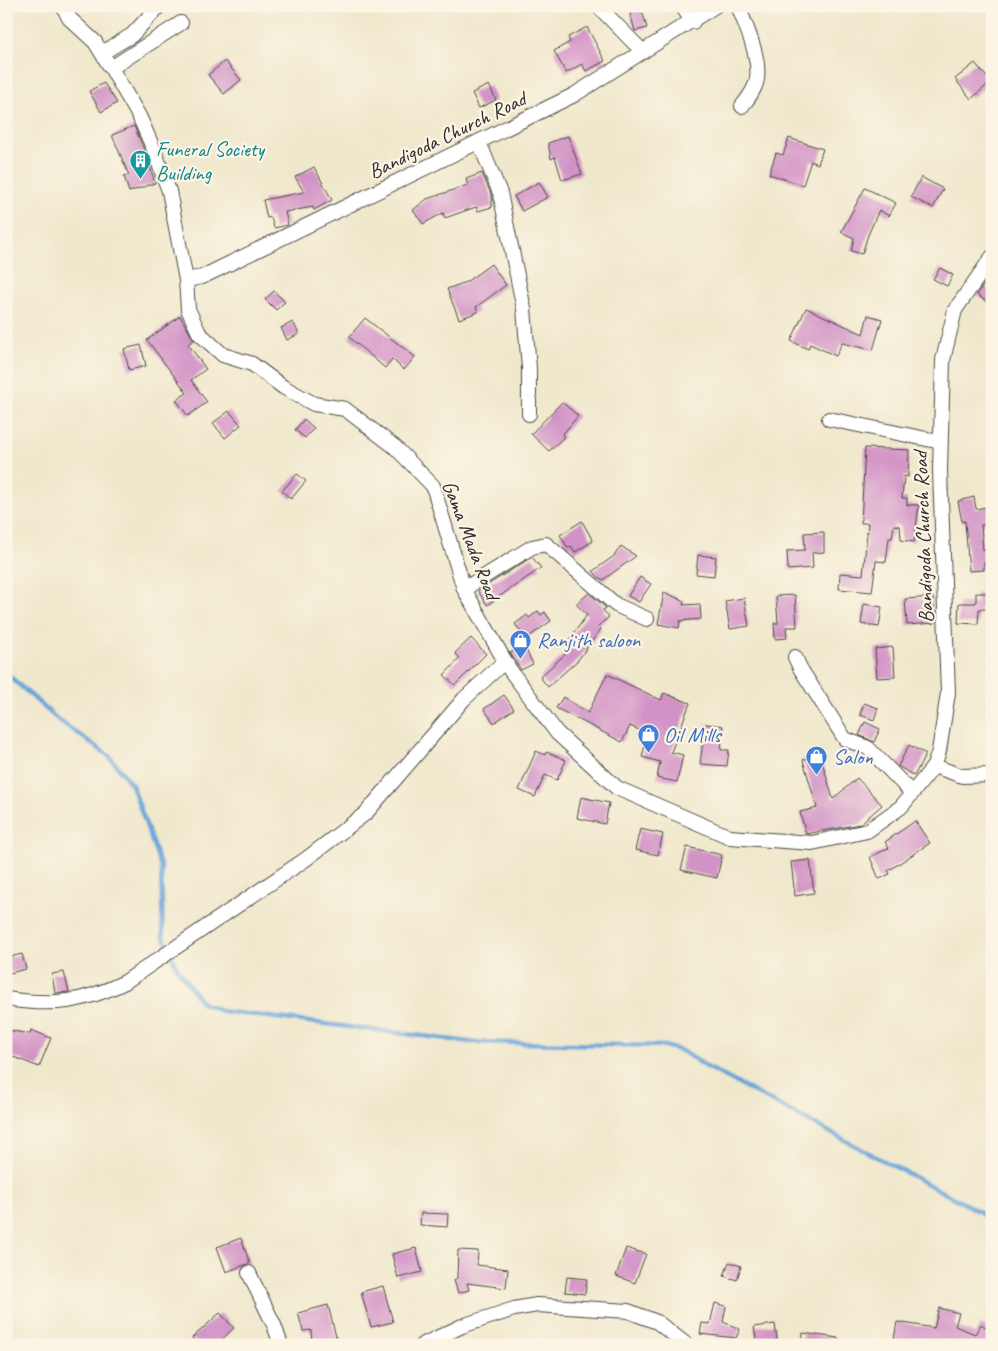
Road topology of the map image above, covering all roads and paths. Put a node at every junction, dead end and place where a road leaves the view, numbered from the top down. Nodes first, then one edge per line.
1 (63, 6) edge
2 (159, 6) edge
3 (598, 6) edge
4 (682, 6) edge
5 (715, 6) edge
6 (738, 6) edge
7 (692, 22) junction
8 (181, 23) dead end
9 (643, 52) junction
10 (102, 53) junction
11 (111, 68) junction
12 (742, 106) dead end
13 (479, 142) junction
14 (992, 257) edge
15 (186, 280) junction
16 (529, 414) dead end
17 (829, 419) dead end
18 (941, 442) junction
19 (464, 589) junction
20 (647, 619) dead end
21 (795, 657) dead end
22 (505, 661) junction
23 (934, 766) junction
24 (992, 775) edge
25 (912, 793) junction
26 (6, 999) edge
27 (249, 1273) dead end
28 (281, 1345) edge
29 (422, 1345) edge
30 (687, 1345) edge

1 - 10 street, Gama Mada Road
2 - 10 street
3 - 9 street
4 - 7 street
5 - 7 street, Bandigoda Church Road
6 - 12 street
7 - 9 street, Bandigoda Church Road
8 - 11 street
9 - 13 street, Bandigoda Church Road
10 - 11 street, Gama Mada Road
11 - 15 street, Gama Mada Road
13 - 15 street, Bandigoda Church Road
13 - 16 street
14 - 18 street, Bandigoda Church Road
15 - 19 street, Gama Mada Road
17 - 18 street
18 - 23 street, Bandigoda Church Road
19 - 20 street
19 - 22 street, Gama Mada Road
21 - 25 street
22 - 25 street, Gama Mada Road
22 - 26 street
23 - 24 street
23 - 25 street, Gama Mada Road
27 - 28 street
29 - 30 street

